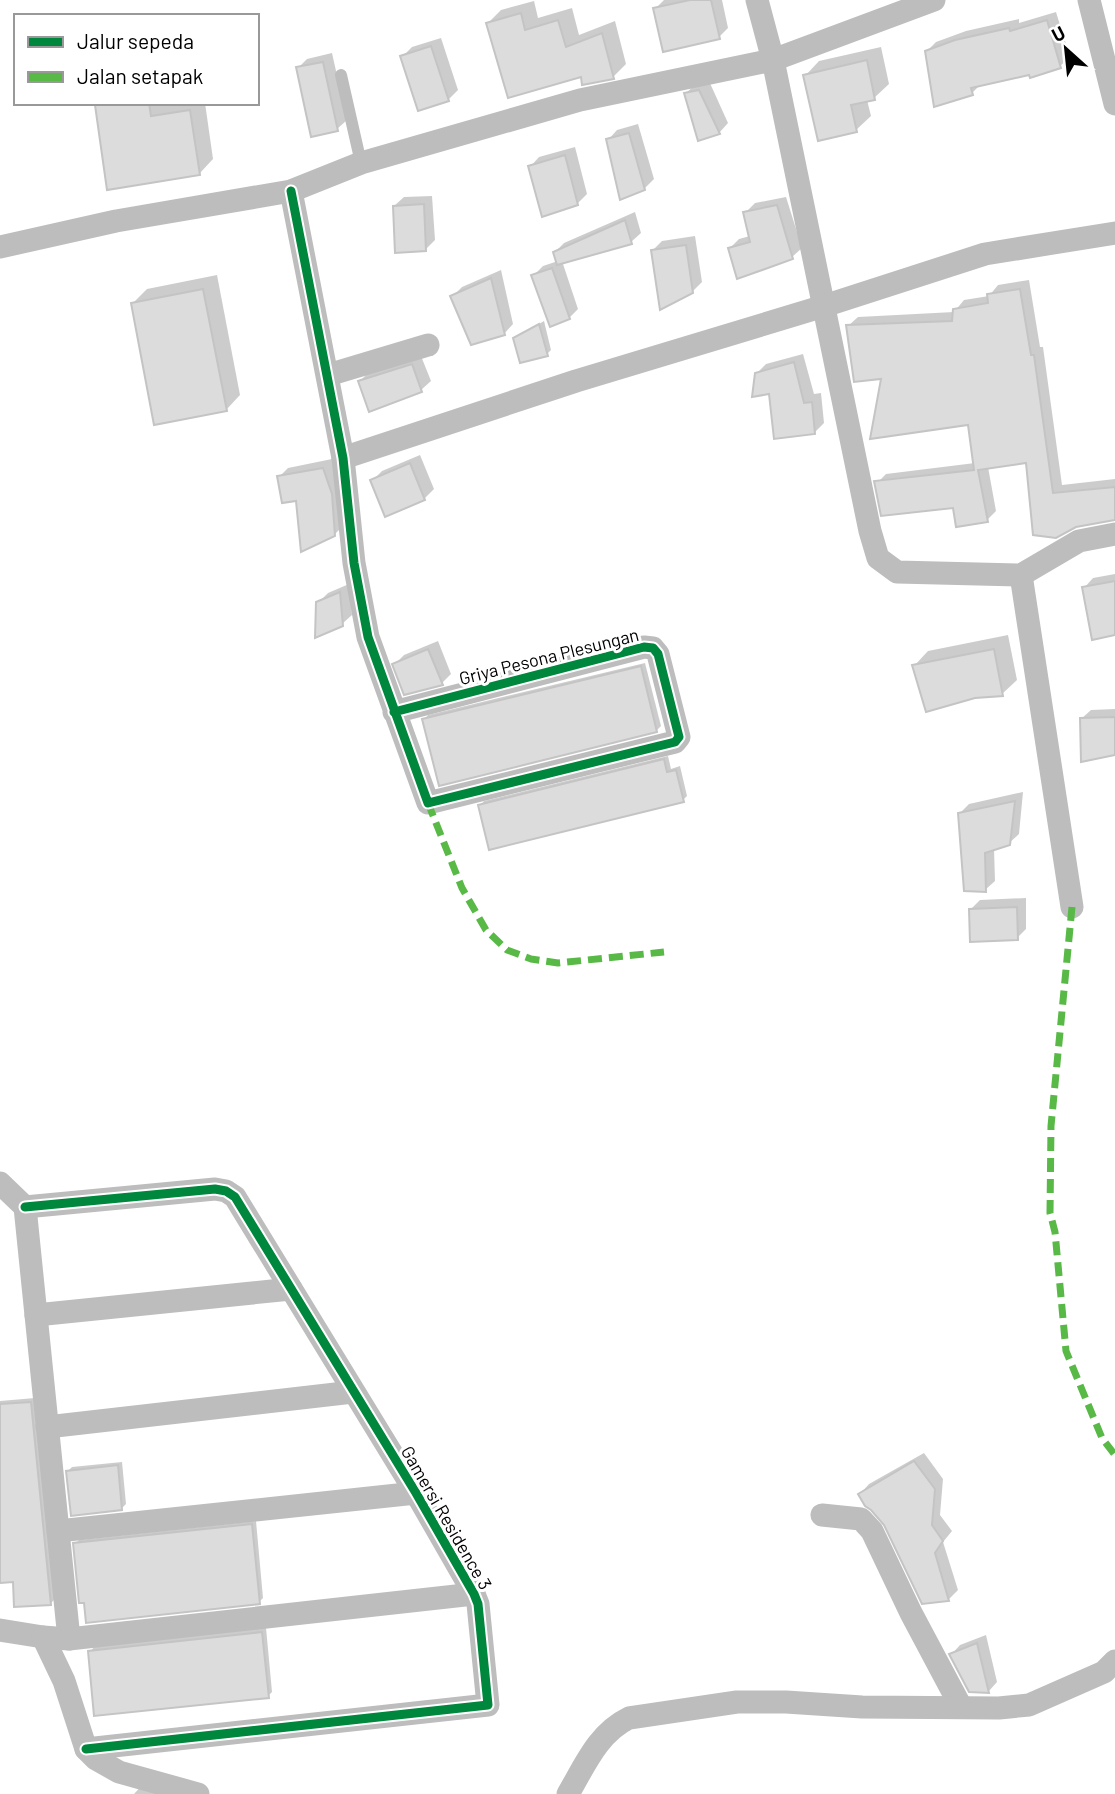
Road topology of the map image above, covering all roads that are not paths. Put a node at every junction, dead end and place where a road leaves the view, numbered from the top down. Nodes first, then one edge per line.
1 (757, 0) edge
2 (934, 0) edge
3 (1089, 0) edge
4 (889, 8) edge
5 (773, 60) junction
6 (341, 75) dead end
7 (1115, 104) edge
8 (361, 163) junction
9 (291, 191) junction
10 (1115, 233) edge
11 (0, 247) edge
12 (824, 306) junction
13 (428, 345) dead end
14 (328, 375) junction
15 (343, 458) junction
16 (1115, 534) edge
17 (1021, 575) junction
18 (394, 712) junction
19 (1072, 906) dead end
20 (0, 1183) edge
21 (25, 1207) junction
22 (291, 1289) junction
23 (36, 1315) junction
24 (354, 1392) junction
25 (47, 1427) junction
26 (416, 1493) junction
27 (822, 1515) dead end
28 (58, 1531) junction
29 (474, 1594) junction
30 (0, 1630) edge
31 (43, 1637) junction
32 (69, 1639) junction
33 (1115, 1661) edge
34 (961, 1707) junction
35 (86, 1749) junction
36 (198, 1794) edge
37 (568, 1794) edge

1 - 5 street
2 - 4 street
3 - 7 street
4 - 5 street
5 - 8 street
5 - 12 street
6 - 8 lane
8 - 9 street
9 - 11 street
9 - 14 street
10 - 12 street
12 - 15 street
12 - 17 street
13 - 14 street
14 - 15 street
15 - 18 street
16 - 17 street
17 - 19 street
18 - 18 street, Griya Pesona Plesungan
20 - 21 street
21 - 22 street, Gamersi Residence 3
21 - 23 street
22 - 23 street
22 - 24 street, Gamersi Residence 3
23 - 25 street
24 - 25 street
24 - 26 street, Gamersi Residence 3
25 - 28 street
26 - 28 street, Gamersi Residence 3
26 - 29 street, Gamersi Residence 3
27 - 34 street
28 - 32 street
29 - 32 street, Gamersi Residence 3
29 - 35 street, Gamersi Residence 3
30 - 31 street, Gamersi Residence 3
31 - 32 street, Gamersi Residence 3
31 - 35 street
33 - 34 street
34 - 37 street
35 - 36 street

